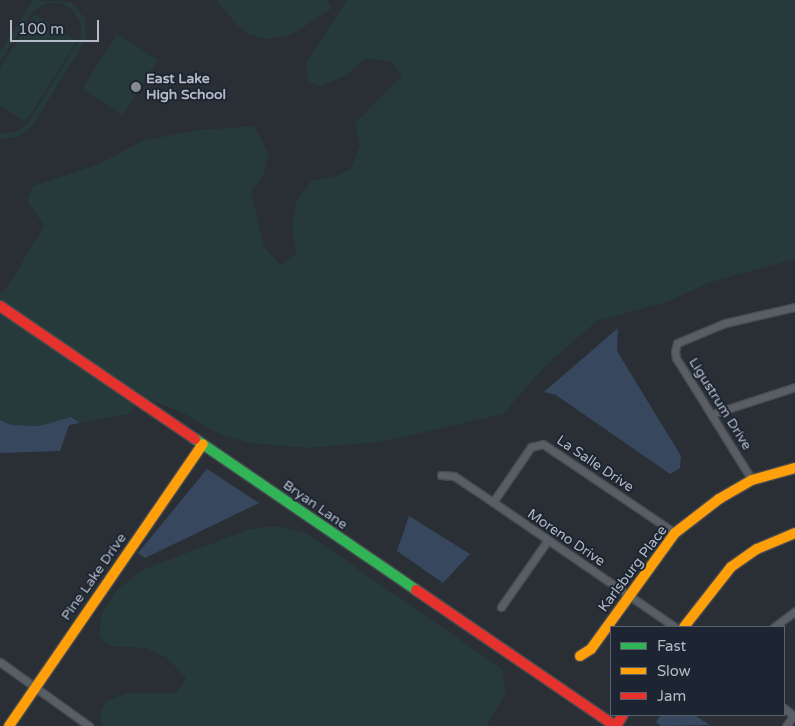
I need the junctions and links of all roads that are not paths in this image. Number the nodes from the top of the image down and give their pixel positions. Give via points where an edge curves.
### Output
1 (0, 306) edge
2 (795, 307) edge
3 (795, 387) edge
4 (712, 414) junction
5 (203, 444) junction
6 (795, 468) edge
7 (441, 475) dead end
8 (752, 480) junction
9 (493, 502) junction
10 (675, 533) junction
11 (795, 533) edge
12 (547, 541) junction
13 (628, 595) junction
14 (502, 607) dead end
15 (795, 611) edge
16 (673, 626) edge
17 (685, 626) edge
18 (775, 626) edge
19 (580, 656) dead end
20 (0, 662) edge
21 (36, 687) junction
22 (794, 716) edge
23 (9, 726) edge
24 (89, 726) edge
25 (616, 726) edge
26 (786, 726) edge

1 - 5 street, Bryan Lane
2 - 4 street, Ligustrum Drive via 725,324 678,343 676,358
3 - 4 street
4 - 8 street, Ligustrum Drive
5 - 21 street, Pine Lake Drive
5 - 25 street, Bryan Lane
6 - 8 street, Karlsburg Place
7 - 9 street via 454,476
8 - 10 street, Karlsburg Place via 719,499
9 - 10 street, La Salle Drive via 531,447 543,444
9 - 12 street, Moreno Drive
10 - 13 street, Karlsburg Place
11 - 17 street via 757,549 731,567
12 - 13 street, Moreno Drive
12 - 14 street
13 - 16 street, Moreno Drive
13 - 19 street, Karlsburg Place via 591,649
15 - 18 street
20 - 21 street
21 - 23 street, Pine Lake Drive
21 - 24 street
22 - 26 street

